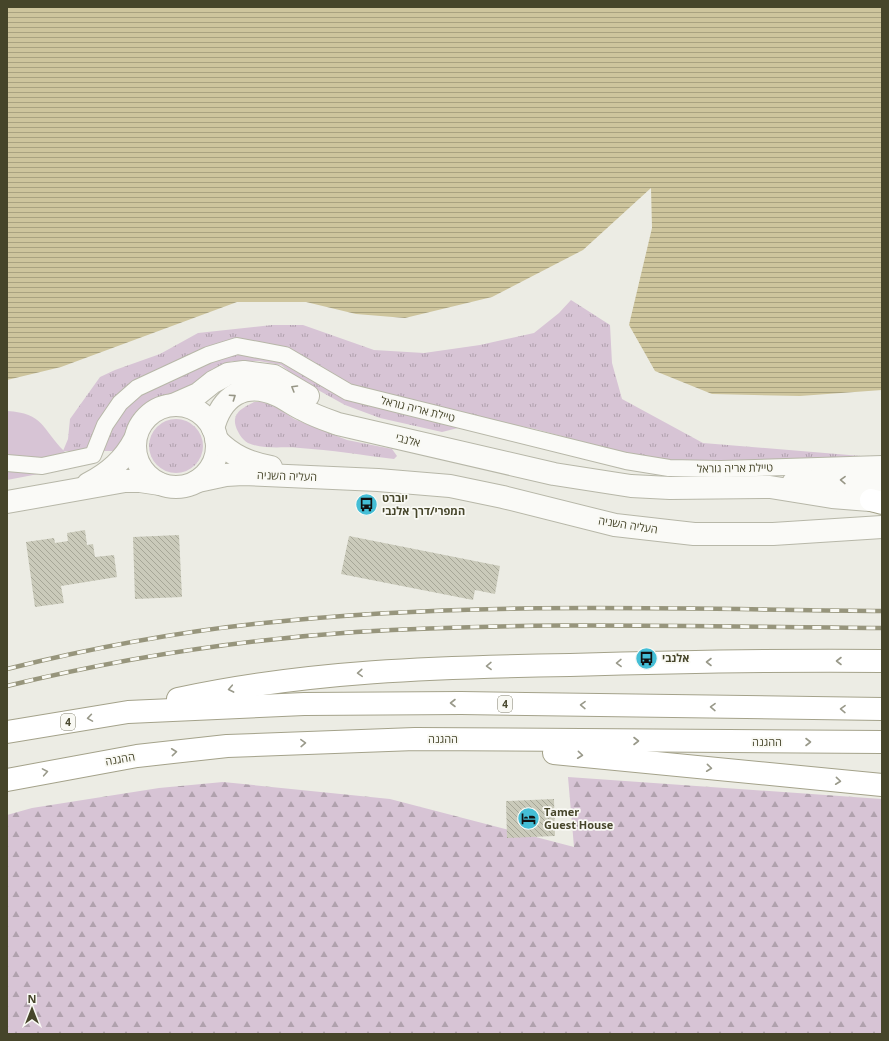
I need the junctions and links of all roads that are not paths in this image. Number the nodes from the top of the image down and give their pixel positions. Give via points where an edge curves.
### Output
1 (173, 405) junction
2 (378, 432) junction
3 (215, 434) junction
4 (135, 439) junction
5 (7, 463) edge
6 (882, 464) edge
7 (198, 480) junction
8 (378, 480) junction
9 (160, 484) junction
10 (78, 489) junction
11 (879, 496) edge
12 (7, 502) edge
13 (882, 527) edge
14 (881, 661) edge
15 (882, 709) edge
16 (128, 712) junction
17 (7, 732) edge
18 (415, 739) junction
19 (882, 742) edge
20 (7, 780) edge
21 (882, 785) edge

2 -> 1 street, אלנבי via 328,409 274,376 244,372 228,374 198,394
1 - 3 street via 197,410 206,418
1 - 4 street via 159,408 148,415 139,426
3 -> 2 street, אלנבי via 216,416 222,406 232,396 248,389 277,395 305,411 338,424
2 - 11 street, אלנבי via 554,474 631,486 770,487 832,497
3 - 7 street via 214,461
3 - 8 street, העליה השניה via 227,451 254,464
4 - 9 street via 135,453 140,466 148,476
4 - 10 street via 126,455 107,473
5 - 6 street, טיילת אריה גוראל via 42,466 93,455 105,425 120,403 137,388 208,355 237,346 285,355 348,392 626,461 676,468
7 - 8 street, העליה השניה via 243,474
7 - 9 street via 179,486
8 - 13 street, העליה השניה via 450,486 503,496 615,525 694,534 773,534
9 - 10 street via 140,480
10 - 12 street
14 -> 16 highway via 686,662 472,667 355,673 239,687
15 -> 16 highway, 4 via 461,703 304,704
16 -> 17 highway, 4
18 -> 19 highway, ההגנה
20 -> 18 highway, ההגנה via 137,756 227,746
18 -> 21 highway

